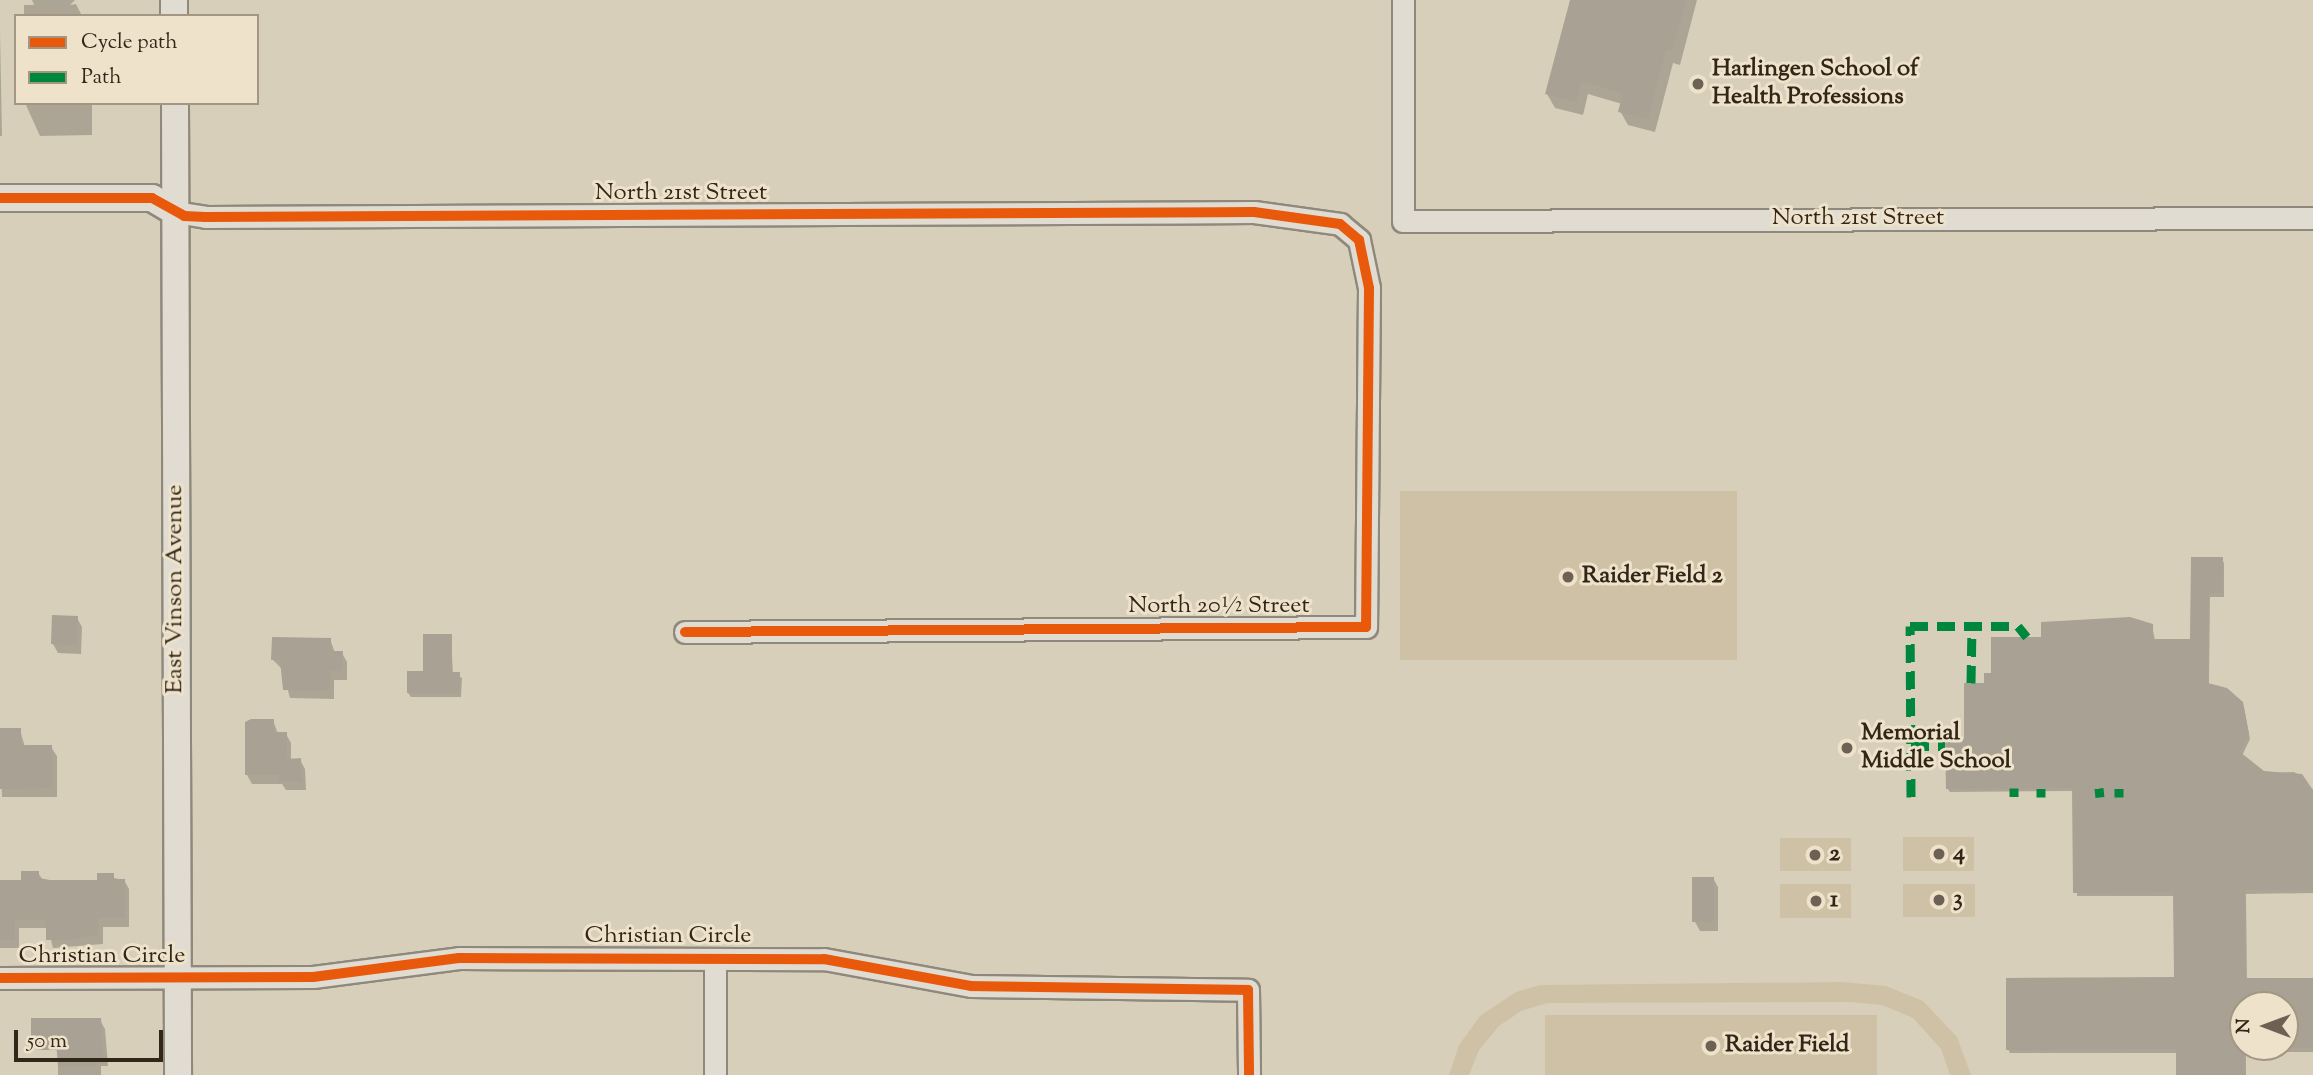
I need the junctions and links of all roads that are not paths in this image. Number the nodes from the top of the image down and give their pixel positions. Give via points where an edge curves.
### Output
1 (1403, 0) edge
2 (175, 105) edge
3 (0, 198) edge
4 (175, 212) junction
5 (2313, 218) edge
6 (1359, 240) joint
7 (685, 632) dead end
8 (715, 958) junction
9 (177, 977) junction
10 (0, 978) edge
11 (177, 1075) edge
12 (715, 1075) edge
13 (1248, 1075) edge

1 - 5 street, North 21st Street via 1403,221
2 - 4 street, East Vinson Avenue
3 - 4 street, North 21st Street via 152,198
4 - 6 street, North 21st Street via 205,217 1254,212 1340,224
4 - 9 street, East Vinson Avenue
6 - 7 street, North 20½ Street via 1369,288 1366,627
8 - 9 street, Christian Circle via 459,958 313,977
8 - 12 street
8 - 13 street, Christian Circle via 824,959 971,986 1248,990
9 - 10 street, Christian Circle
9 - 11 street, East Vinson Avenue

